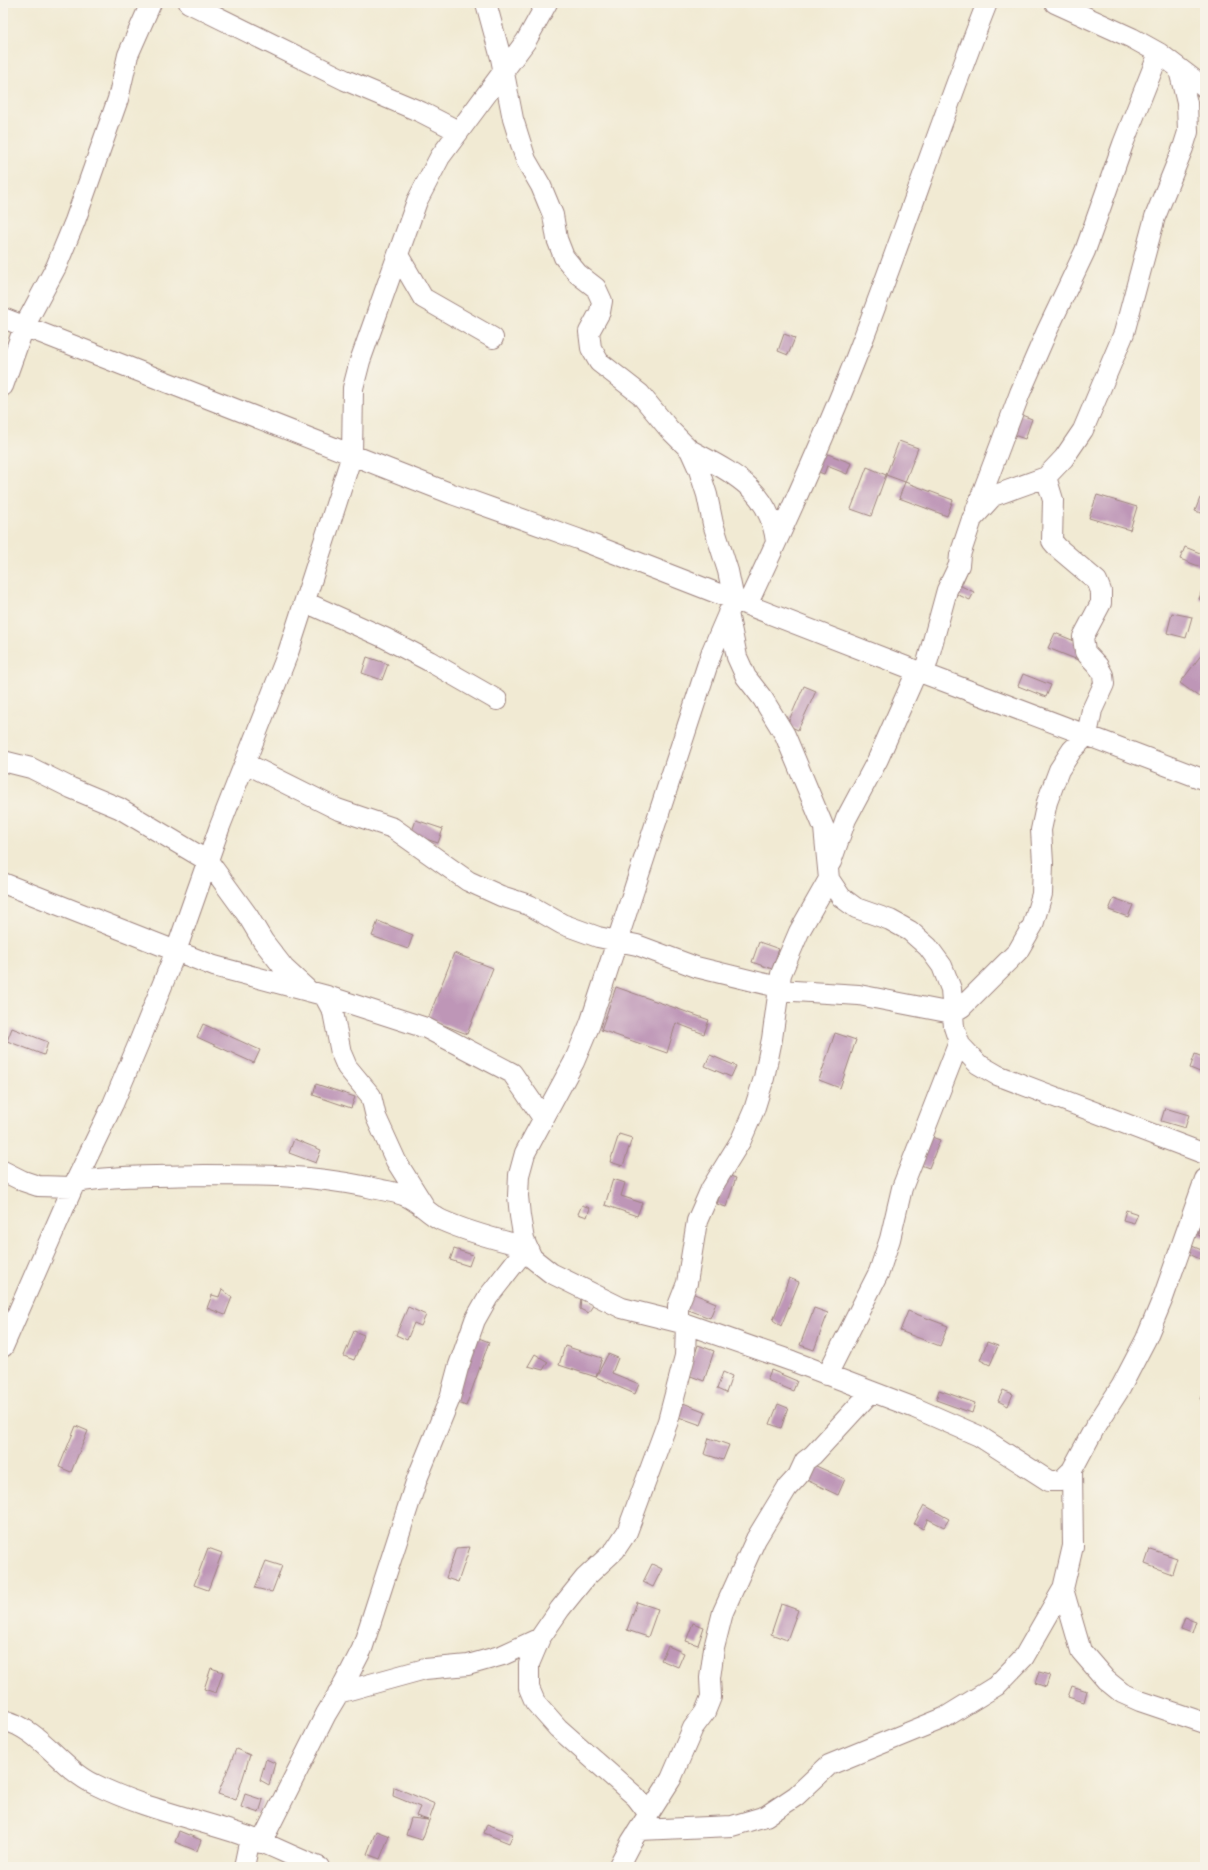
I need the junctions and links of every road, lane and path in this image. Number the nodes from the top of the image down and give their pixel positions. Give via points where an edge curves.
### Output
1 (189, 3) edge
2 (486, 3) edge
3 (547, 3) edge
4 (988, 3) edge
5 (1055, 3) edge
6 (144, 5) edge
7 (1159, 53) junction
8 (1179, 70) junction
9 (504, 71) junction
10 (1205, 88) edge
11 (458, 131) junction
12 (398, 255) junction
13 (3, 318) edge
14 (24, 327) junction
15 (493, 338) dead end
16 (3, 386) edge
17 (690, 450) junction
18 (352, 454) junction
19 (1046, 477) junction
20 (972, 519) junction
21 (776, 542) junction
22 (305, 602) junction
23 (736, 606) junction
24 (920, 672) junction
25 (497, 700) dead end
26 (1087, 735) junction
27 (3, 761) edge
28 (245, 763) junction
29 (1205, 780) edge
30 (208, 861) junction
31 (829, 876) junction
32 (3, 883) edge
33 (616, 942) junction
34 (176, 951) junction
35 (778, 989) junction
36 (317, 994) junction
37 (952, 1013) junction
38 (959, 1042) junction
39 (543, 1118) junction
40 (1205, 1154) edge
41 (3, 1171) edge
42 (1205, 1179) edge
43 (74, 1184) junction
44 (428, 1212) junction
45 (527, 1248) junction
46 (10, 1320) edge
47 (682, 1322) junction
48 (3, 1347) edge
49 (827, 1375) junction
50 (870, 1392) junction
51 (1072, 1470) junction
52 (1062, 1589) junction
53 (540, 1638) junction
54 (338, 1694) junction
55 (1204, 1719) edge
56 (3, 1720) edge
57 (644, 1822) junction
58 (256, 1840) junction
59 (244, 1867) edge
60 (319, 1867) edge
61 (618, 1867) edge

1 - 11 street via 345,80
2 - 9 street
3 - 9 street via 526,42
4 - 21 street via 955,86 862,343
5 - 7 street
6 - 14 street via 118,98 75,221 56,267
7 - 8 street
7 - 20 street via 1123,144 1086,251 1023,386
8 - 10 street
8 - 19 street via 1187,104 1188,132 1155,217 1134,303 1083,430 1064,458
9 - 11 street
9 - 17 street via 513,119 526,160 541,186 553,215 557,239 564,257 578,274 596,288 602,301 600,312 589,332 590,348 599,362 640,394
11 - 12 street via 440,157 417,201
12 - 15 street via 423,298
12 - 18 street via 360,361 353,388
13 - 14 street
14 - 16 street
14 - 18 street
17 - 21 street via 727,470 751,487 766,507 775,530
17 - 23 street via 707,495
18 - 22 street
18 - 23 street via 452,494 578,539
19 - 20 street via 993,496
19 - 26 street via 1053,500 1052,541 1097,581 1102,591 1101,603 1083,637 1085,652 1098,666 1104,684 1092,710
20 - 24 street via 960,554 959,565 947,590
21 - 23 street
22 - 25 street via 416,654
22 - 28 street
23 - 24 street
23 - 31 street via 736,657 746,677 785,735 824,828
23 - 33 street via 712,651
24 - 26 street
24 - 31 street via 846,819 836,845
26 - 29 street
26 - 37 street via 1062,765 1047,802 1041,830 1044,863 1042,894 1033,925 1018,951
27 - 30 street via 31,768 119,808
28 - 30 street
28 - 33 street via 337,809 393,828 468,881 501,896 530,905 562,924
30 - 34 street
30 - 36 street via 284,968
31 - 35 street via 799,932 781,974
31 - 37 street via 842,897 856,908 890,920 910,931 928,948 942,966 951,989
32 - 34 street
33 - 35 street via 637,945 696,967
33 - 39 street via 590,1024
34 - 36 street via 220,968
34 - 43 street via 113,1104
35 - 37 street via 859,995
35 - 47 street via 772,1039 754,1110 741,1140 711,1190 697,1221 687,1283 678,1306
36 - 39 street via 426,1028 467,1048 512,1073
36 - 44 street via 333,1012 341,1053 347,1067 371,1096 376,1117 396,1161
37 - 38 street
38 - 40 street via 978,1064 997,1075
38 - 49 street via 902,1188 879,1272
39 - 45 street via 525,1153 519,1175 520,1216
41 - 43 street via 38,1186
42 - 51 street via 1146,1339 1122,1386 1094,1429
43 - 44 street via 100,1178 139,1176 297,1176 337,1181 403,1195
43 - 46 street
44 - 45 street via 481,1235
45 - 47 street via 532,1258 551,1274 596,1297 622,1308
45 - 54 street via 488,1297 475,1320 450,1398 417,1478 362,1648
46 - 48 street
47 - 49 street
47 - 53 street via 685,1356 668,1421 627,1532 615,1550 585,1578
49 - 50 street
50 - 51 street via 915,1408 979,1436 1049,1481 1061,1481
50 - 57 street via 813,1455 805,1460 798,1476 787,1488 756,1540 723,1612 710,1678 711,1697 705,1712 693,1728 671,1779
51 - 52 street via 1073,1546
52 - 55 street via 1081,1651 1106,1680 1122,1693 1140,1701
52 - 57 street via 1024,1657 1010,1673 996,1686 944,1718 829,1765 796,1796 766,1816 732,1826
53 - 54 street via 502,1655 468,1665 425,1669
53 - 57 street via 529,1664 529,1688 535,1702 558,1728 636,1797
54 - 58 street
56 - 58 street via 35,1737 92,1783 139,1803
57 - 61 street
58 - 59 street
58 - 60 street

